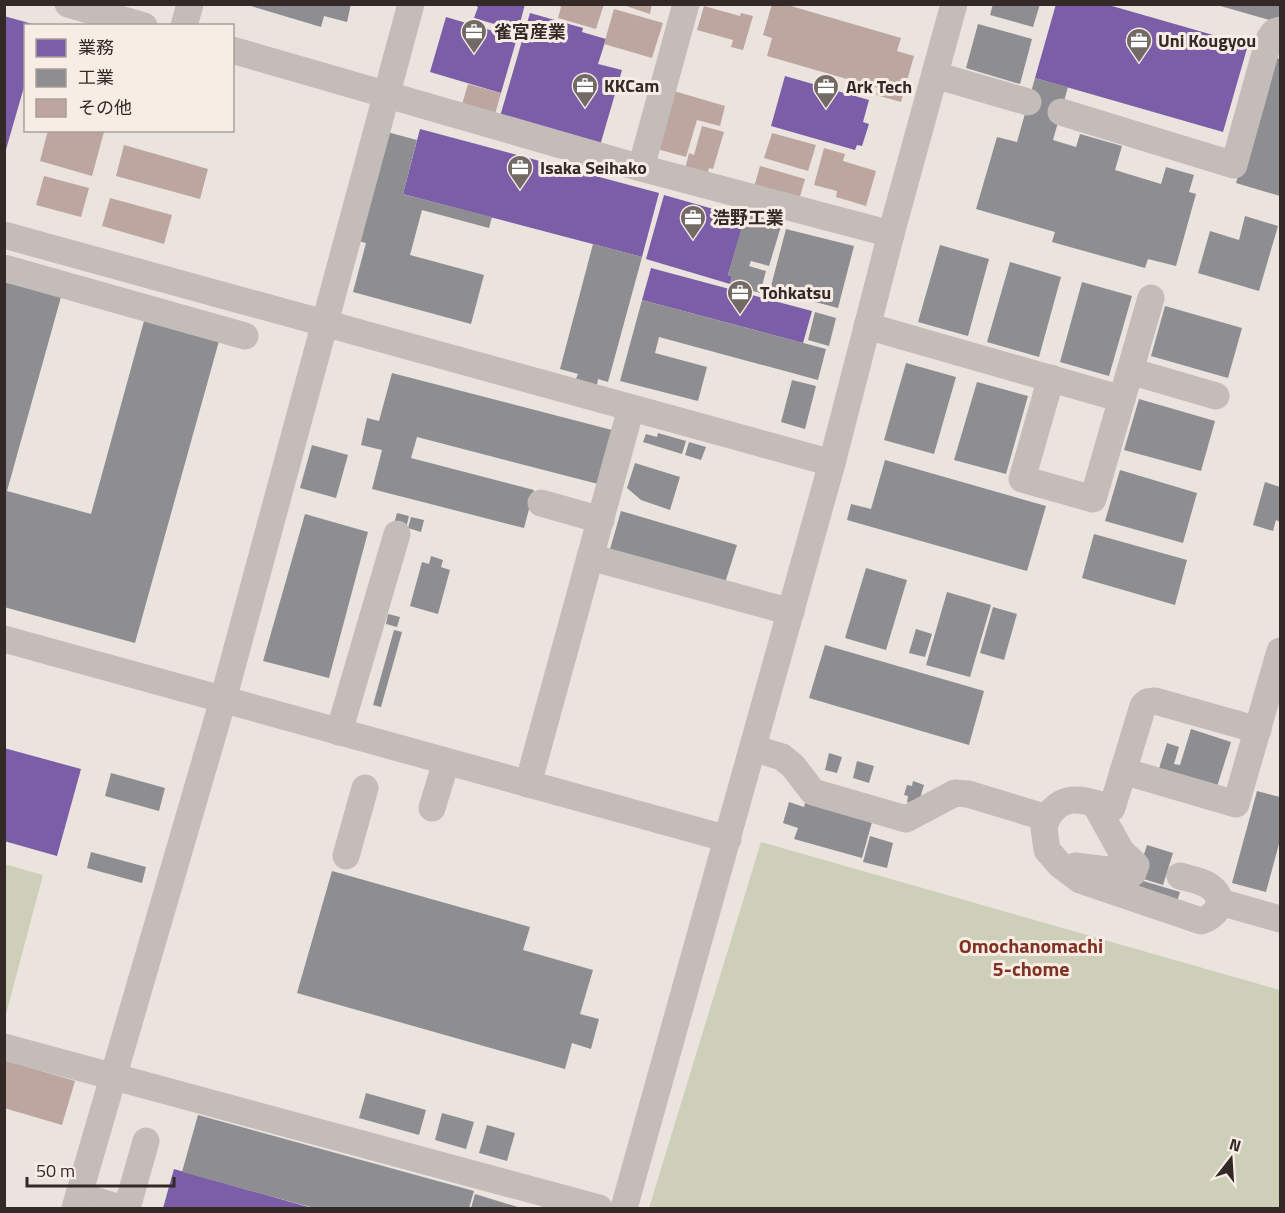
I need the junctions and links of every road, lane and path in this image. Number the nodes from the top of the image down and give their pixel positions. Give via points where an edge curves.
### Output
1 (68, 4) edge
2 (190, 4) edge
3 (411, 4) edge
4 (686, 4) edge
5 (954, 4) edge
6 (137, 24) edge
7 (185, 24) edge
8 (1281, 30) edge
9 (234, 51) edge
10 (935, 75) junction
11 (386, 95) junction
12 (1028, 102) dead end
13 (1061, 112) dead end
14 (641, 168) junction
15 (891, 234) junction
16 (4, 236) edge
17 (4, 268) edge
18 (1150, 298) dead end
19 (325, 325) junction
20 (867, 326) junction
21 (245, 336) dead end
22 (1130, 371) junction
23 (1051, 378) junction
24 (1216, 396) dead end
25 (1122, 399) junction
26 (631, 408) junction
27 (832, 463) junction
28 (541, 504) dead end
29 (601, 520) junction
30 (398, 534) dead end
31 (590, 557) junction
32 (791, 612) junction
33 (4, 639) edge
34 (1281, 651) edge
35 (223, 700) junction
36 (1258, 730) junction
37 (339, 732) junction
38 (753, 748) junction
39 (446, 762) junction
40 (1123, 771) junction
41 (528, 784) junction
42 (365, 788) dead end
43 (1095, 804) junction
44 (432, 807) dead end
45 (1047, 818) junction
46 (728, 840) junction
47 (346, 856) dead end
48 (1060, 865) junction
49 (1180, 876) dead end
50 (1220, 902) junction
51 (1281, 919) edge
52 (4, 1047) edge
53 (113, 1078) junction
54 (147, 1141) dead end
55 (77, 1202) edge
56 (121, 1209) edge
57 (127, 1209) edge
58 (599, 1209) edge
59 (624, 1209) edge

1 - 6 street
2 - 7 street
3 - 11 street
4 - 14 street
5 - 10 street
8 - 13 street via 1269,39 1234,165
9 - 11 street
10 - 12 street
10 - 15 street
11 - 14 street
11 - 19 street
14 - 15 street
15 - 20 street
16 - 19 street
17 - 21 street
18 - 22 street
19 - 26 street
19 - 35 street
20 - 23 street
20 - 27 street
22 - 24 street
22 - 25 street
23 - 25 street
23 - 25 street via 1022,478 1093,499
26 - 27 street
26 - 29 street
27 - 32 street
28 - 29 street
29 - 31 street
30 - 37 street
31 - 32 street
31 - 41 street
32 - 38 street
33 - 35 street
34 - 36 street
35 - 37 street
35 - 53 street
36 - 40 street via 1147,702
36 - 40 street via 1236,804
37 - 39 street
38 - 45 street via 782,757 813,792 906,819 955,793
38 - 46 street
39 - 41 street
39 - 44 street
40 - 43 street via 1112,808
41 - 46 street
42 - 47 street
43 - 45 street via 1078,799 1063,801
43 - 48 street via 1121,851 1136,865 1133,873
45 - 48 street via 1047,850
46 - 59 street
48 - 50 street via 1080,880 1201,921 1208,919
49 - 50 street via 1210,886
50 - 51 street
52 - 53 street
53 - 55 street
53 - 58 street
54 - 57 street
55 - 56 street

